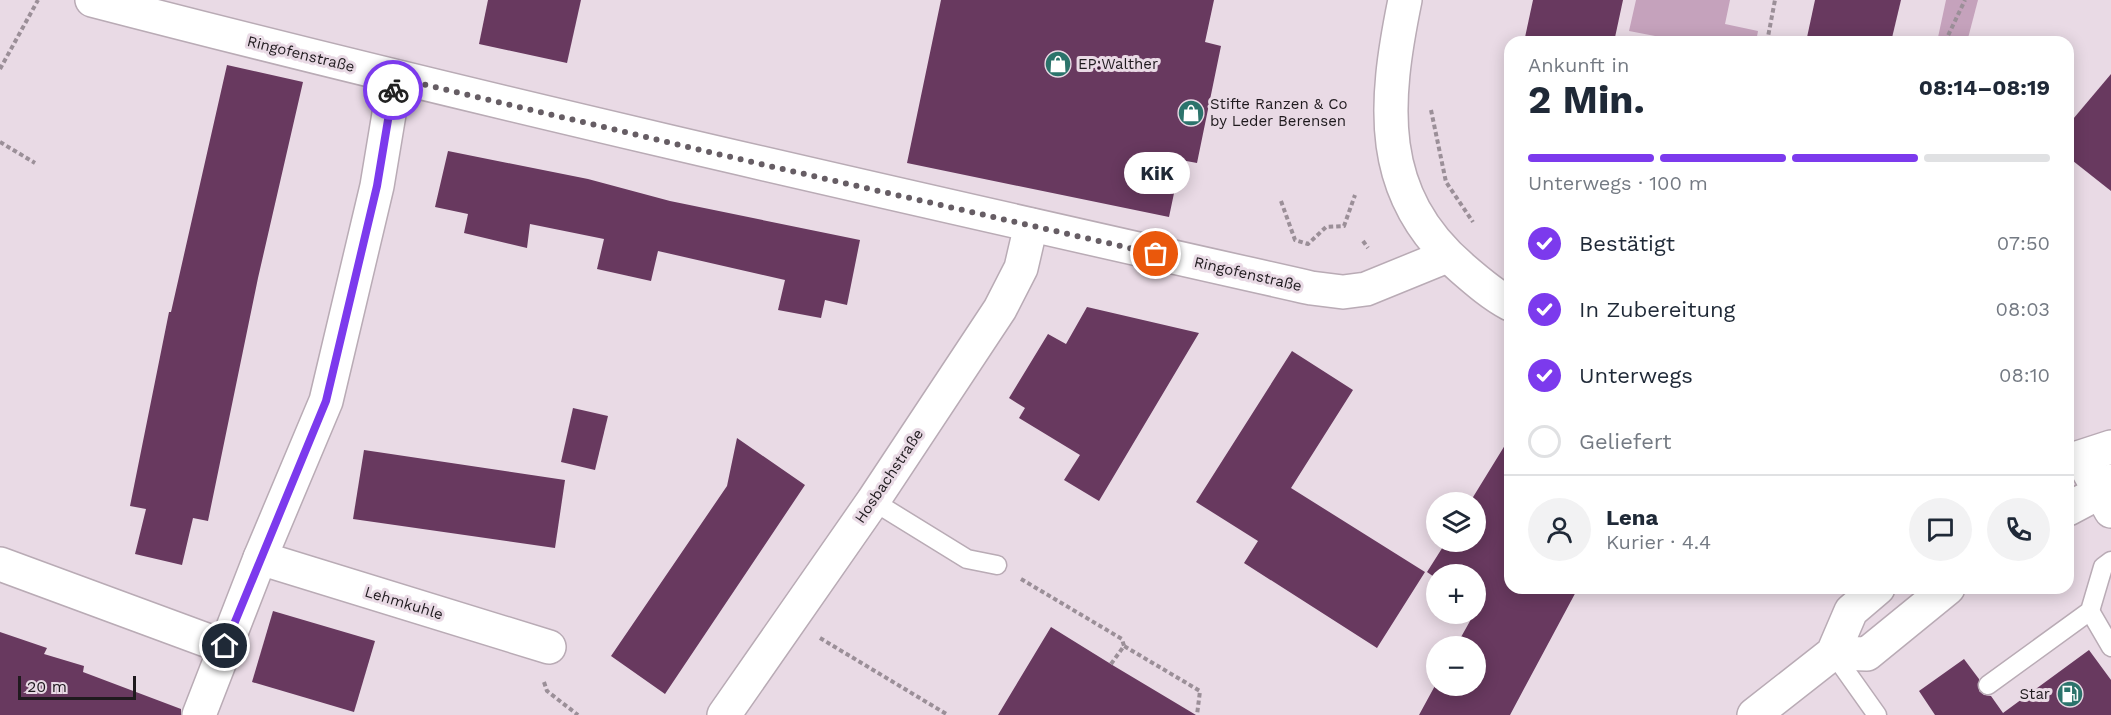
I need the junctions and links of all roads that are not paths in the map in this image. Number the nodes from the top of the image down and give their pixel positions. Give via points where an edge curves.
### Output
1 (92, 0) edge
2 (1405, 0) edge
3 (139, 6) edge
4 (395, 78) junction
5 (1031, 225) junction
6 (1447, 256) junction
7 (1504, 300) edge
8 (2087, 455) edge
9 (2107, 494) edge
10 (873, 501) junction
11 (2074, 507) edge
12 (260, 558) junction
13 (2111, 561) edge
14 (0, 564) edge
15 (997, 565) road end
16 (1871, 594) edge
17 (1941, 594) edge
18 (2090, 611) junction
19 (225, 646) junction
20 (549, 647) dead end
21 (2111, 647) edge
22 (1833, 653) junction
23 (1988, 685) dead end
24 (199, 715) edge
25 (724, 715) edge
26 (1754, 715) edge
27 (1878, 715) edge

1 - 3 street, Ringofenstraße
2 - 6 street via 1395,51 1390,112 1395,165 1427,235
3 - 4 street, Ringofenstraße
4 - 5 street, Ringofenstraße
4 - 12 street via 377,186 326,401
5 - 6 street, Ringofenstraße via 1343,292 1366,289
5 - 10 street, Hosbachstraße via 1021,268 1000,309
6 - 7 street
8 - 9 street
9 - 11 street
10 - 15 lane via 967,559
10 - 25 street, Hosbachstraße
12 - 19 street
12 - 20 street, Lehmkuhle
13 - 18 lane via 2103,567
14 - 19 street
16 - 22 street via 1851,611
17 - 22 street via 1867,654
18 - 21 lane
18 - 23 lane
19 - 24 street
22 - 26 street
22 - 27 lane

